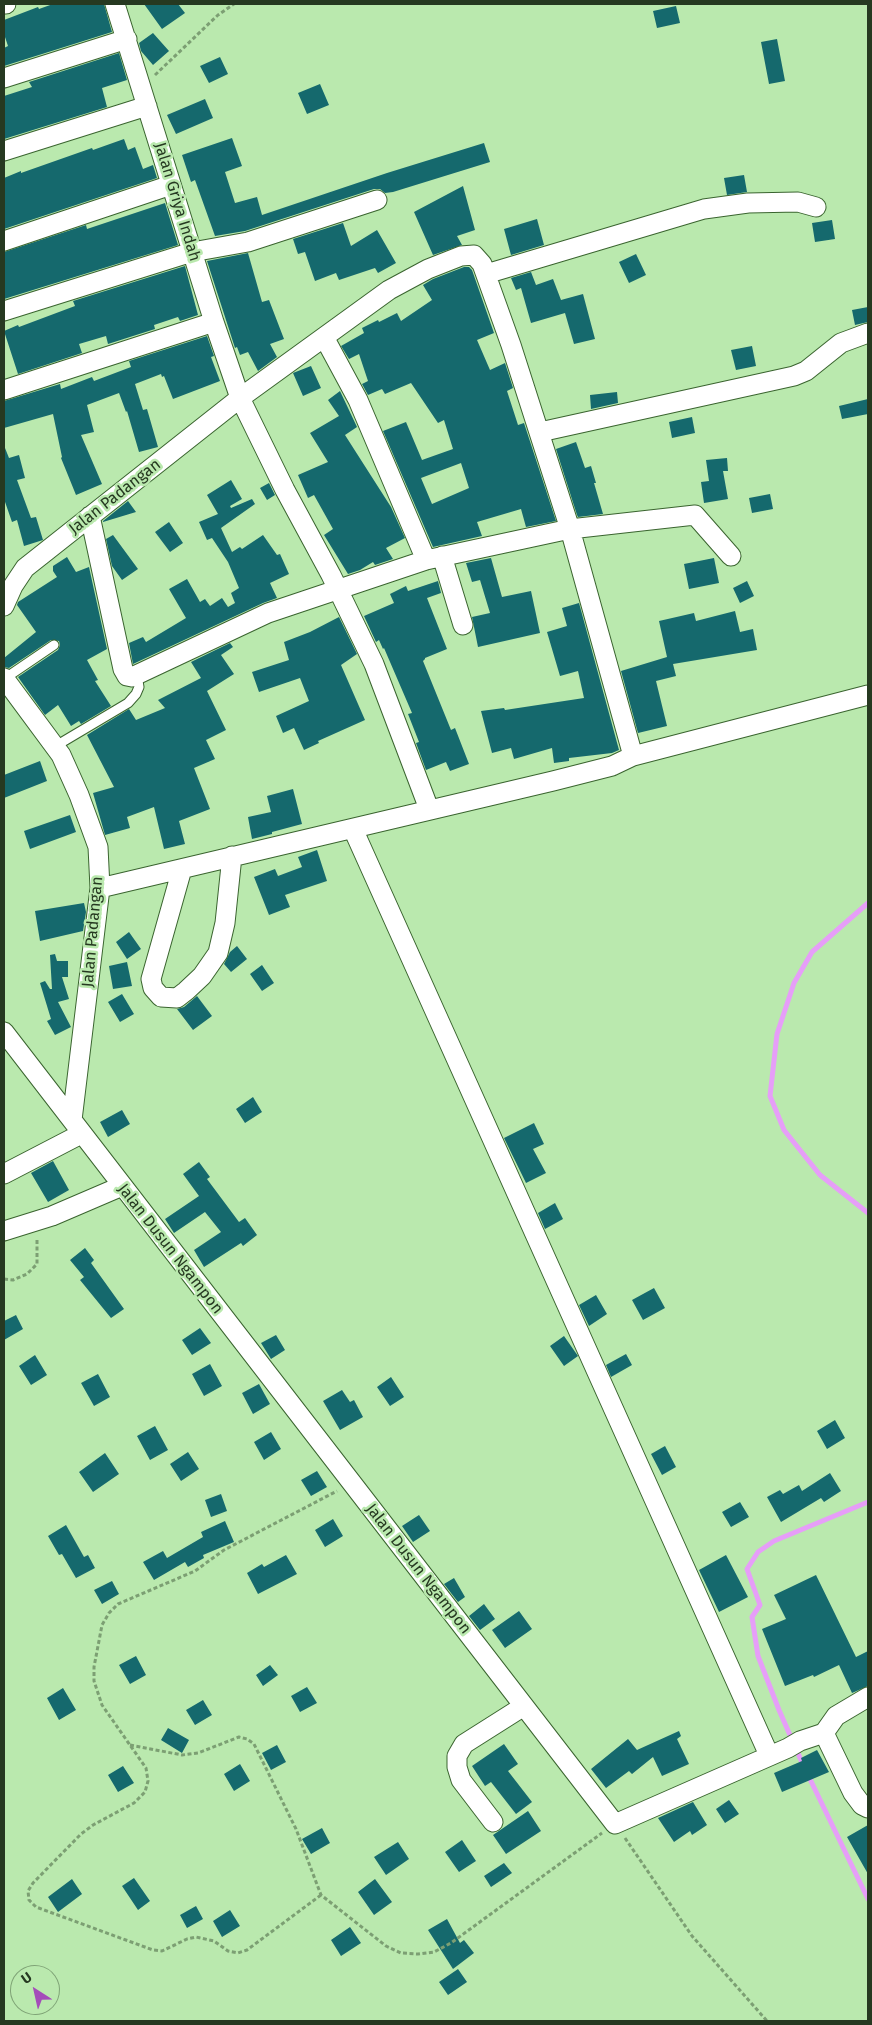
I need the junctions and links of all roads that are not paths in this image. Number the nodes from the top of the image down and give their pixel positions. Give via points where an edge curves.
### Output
1 (116, 4) edge
2 (127, 39) junction
3 (4, 78) edge
4 (144, 97) junction
5 (4, 151) edge
6 (171, 185) junction
7 (377, 200) dead end
8 (816, 207) dead end
9 (4, 241) edge
10 (192, 252) junction
11 (486, 274) junction
12 (4, 311) edge
13 (214, 322) junction
14 (868, 333) edge
15 (324, 337) junction
16 (4, 390) edge
17 (240, 398) junction
18 (540, 432) junction
19 (90, 516) junction
20 (570, 528) junction
21 (731, 556) dead end
22 (434, 558) junction
23 (338, 591) junction
24 (4, 606) edge
25 (463, 624) dead end
26 (54, 645) dead end
27 (138, 675) junction
28 (4, 679) edge
29 (868, 695) edge
30 (54, 747) junction
31 (633, 756) junction
32 (429, 809) junction
33 (353, 829) junction
34 (232, 856) junction
35 (182, 868) junction
36 (100, 888) junction
37 (4, 1032) edge
38 (77, 1127) junction
39 (4, 1174) edge
40 (122, 1186) junction
41 (4, 1231) edge
42 (868, 1697) edge
43 (524, 1706) junction
44 (824, 1733) junction
45 (769, 1755) junction
46 (868, 1808) edge
47 (493, 1822) dead end

1 - 2 street, Jalan Griya Indah
2 - 3 street
2 - 4 street, Jalan Griya Indah
4 - 5 street
4 - 6 street, Jalan Griya Indah
6 - 9 street
6 - 10 street, Jalan Griya Indah
7 - 10 street via 248,242
8 - 11 street via 798,202 704,208
10 - 12 street
10 - 13 street, Jalan Griya Indah
11 - 15 street, Jalan Padangan via 474,255 461,256 389,290
11 - 18 street
13 - 16 street
13 - 17 street, Jalan Griya Indah
14 - 18 street via 841,343 806,371 794,376
15 - 17 street, Jalan Padangan
15 - 22 street
17 - 19 street, Jalan Padangan
17 - 23 street, Jalan Griya Indah
18 - 20 street
19 - 24 street, Jalan Padangan via 25,568
19 - 27 street via 123,669 127,676
20 - 21 street via 695,515
20 - 22 street
20 - 31 street
22 - 23 street
22 - 25 street
23 - 27 street via 254,619
23 - 32 street, Jalan Griya Indah via 374,664
26 - 28 lane
27 - 30 lane via 139,687 128,703
28 - 30 street, Jalan Padangan
29 - 31 street
30 - 36 street, Jalan Padangan via 80,795 98,847
31 - 32 street via 612,766
32 - 33 street
33 - 34 street
33 - 45 street
34 - 35 street
34 - 35 street via 225,923 218,953 202,976 177,998 161,997 153,988 151,979
35 - 36 street
36 - 38 street, Jalan Padangan
37 - 38 street, Jalan Dusun Ngampon
38 - 39 street
38 - 40 street, Jalan Dusun Ngampon
40 - 41 street
40 - 43 street, Jalan Dusun Ngampon
42 - 44 street via 836,1716
43 - 45 street, Jalan Dusun Ngampon via 615,1824
43 - 47 street via 464,1744 457,1756 461,1780
44 - 45 street
44 - 46 street via 853,1794

